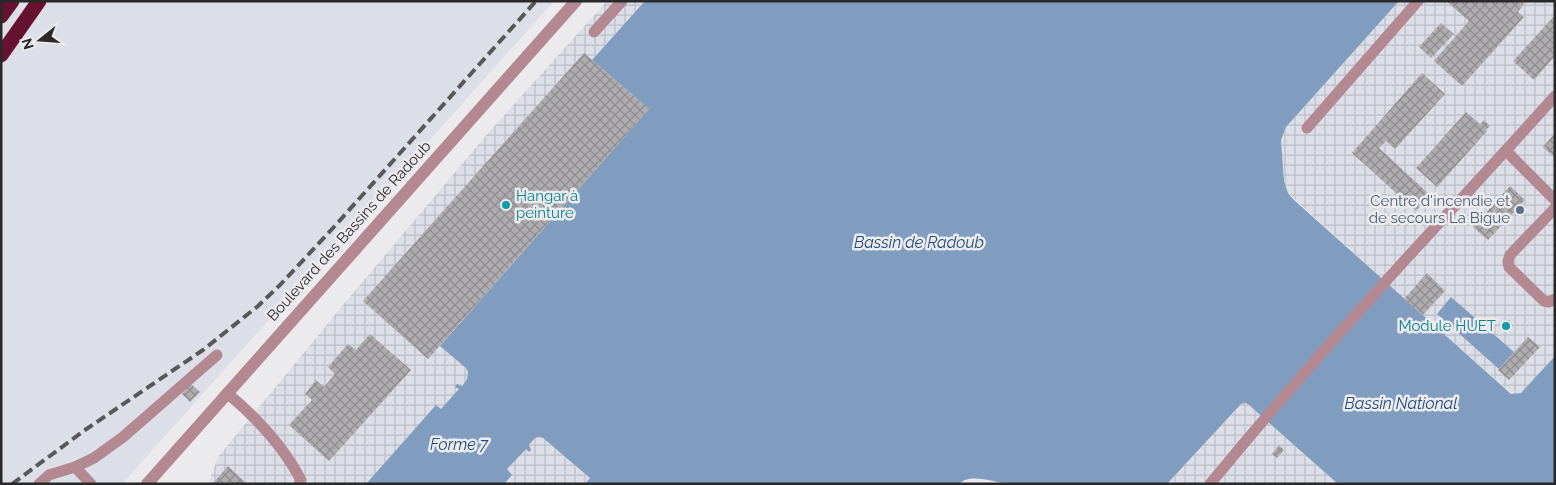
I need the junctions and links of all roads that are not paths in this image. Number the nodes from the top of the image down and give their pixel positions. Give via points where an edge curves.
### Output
1 (12, 1) edge
2 (39, 1) edge
3 (576, 1) edge
4 (622, 1) edge
5 (1418, 1) edge
6 (1, 16) edge
7 (594, 32) dead end
8 (1, 55) edge
9 (1555, 96) edge
10 (1307, 128) dead end
11 (1506, 151) junction
12 (1555, 200) edge
13 (1555, 208) edge
14 (1555, 299) edge
15 (217, 355) dead end
16 (227, 393) junction
17 (75, 466) junction
18 (40, 484) edge
19 (91, 484) edge
20 (147, 484) edge
21 (300, 484) edge
22 (1210, 484) edge

1 - 6 highway
2 - 8 highway
3 - 16 street, Boulevard des Bassins de Radoub
4 - 7 lane
5 - 10 lane
9 - 11 lane
11 - 12 lane
11 - 22 lane via 1264,418
13 - 14 lane via 1508,261 1509,267 1544,301
15 - 17 lane via 123,438 94,458
16 - 20 street, Boulevard des Bassins de Radoub
16 - 21 lane via 253,415 293,464
17 - 18 lane via 49,475
17 - 19 lane

